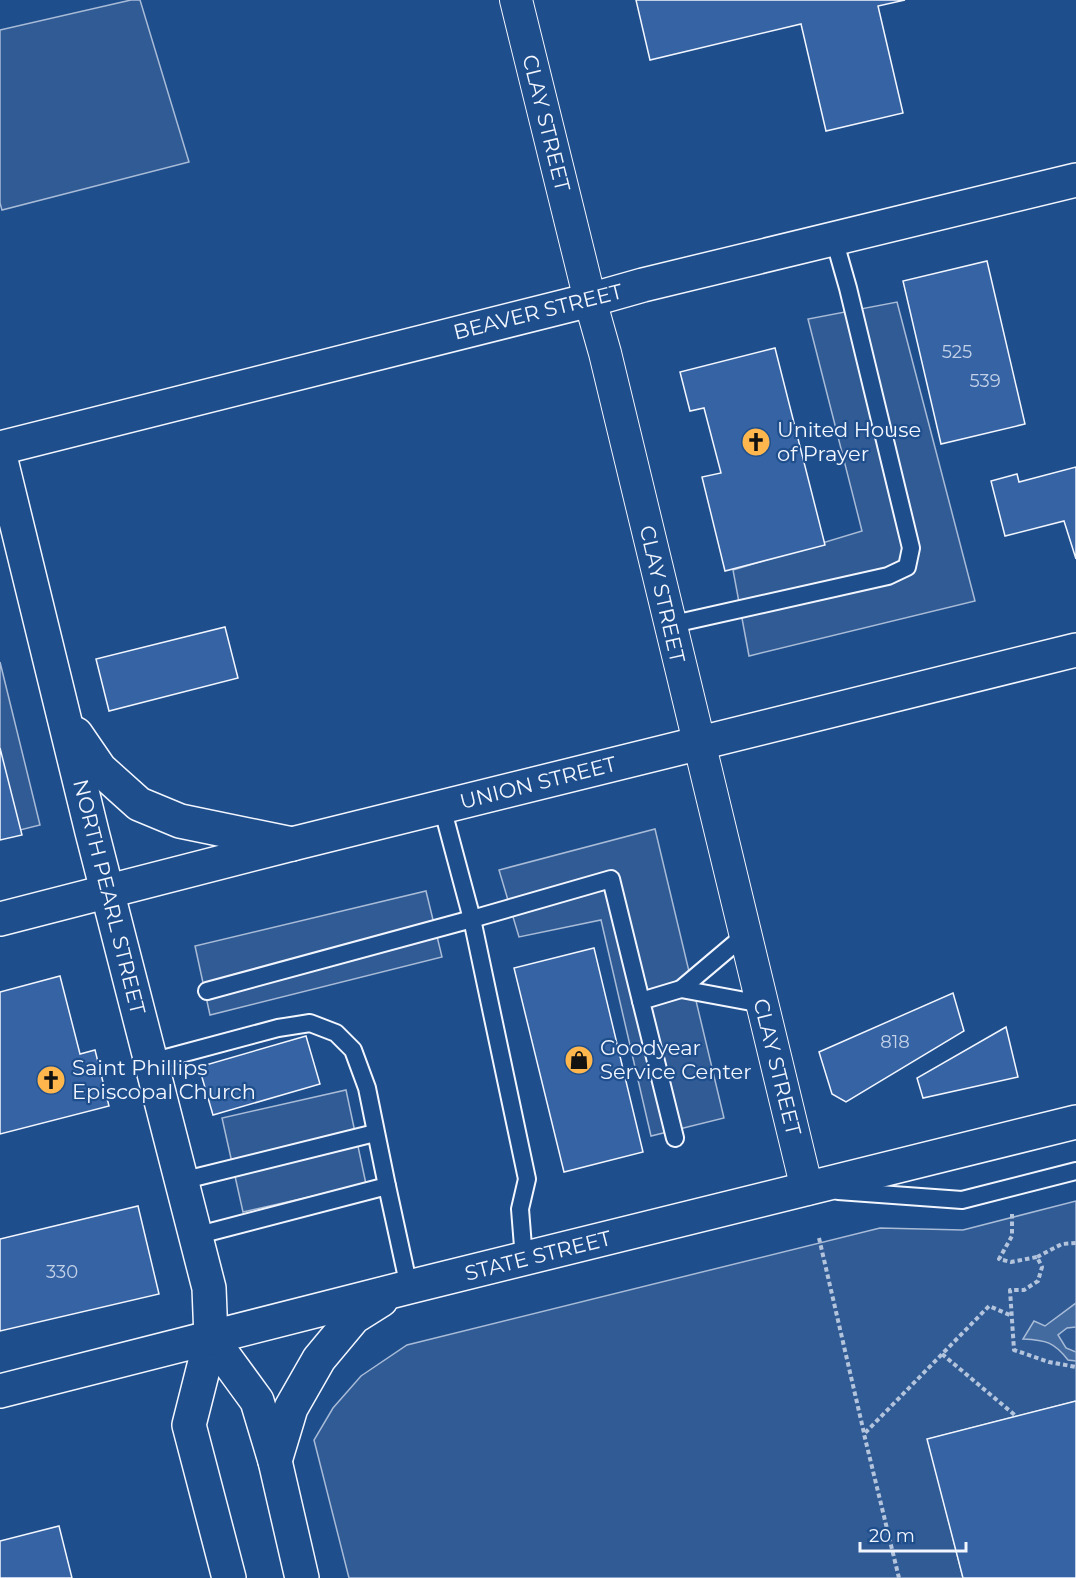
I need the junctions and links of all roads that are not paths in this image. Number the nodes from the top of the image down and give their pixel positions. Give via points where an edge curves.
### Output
1 (516, 0) edge
2 (1076, 180) edge
3 (834, 239) junction
4 (590, 300) junction
5 (0, 447) edge
6 (0, 456) edge
7 (669, 625) junction
8 (1076, 650) edge
9 (65, 719) junction
10 (699, 743) junction
11 (442, 807) junction
12 (292, 844) junction
13 (108, 892) junction
14 (0, 919) edge
15 (472, 919) junction
16 (746, 934) junction
17 (681, 989) junction
18 (207, 992) dead end
19 (641, 1001) junction
20 (762, 1004) junction
21 (151, 1062) junction
22 (1076, 1122) edge
23 (375, 1133) junction
24 (675, 1138) dead end
25 (1076, 1172) edge
26 (181, 1181) junction
27 (387, 1186) junction
28 (807, 1189) junction
29 (195, 1236) junction
30 (524, 1259) junction
31 (403, 1289) junction
32 (211, 1338) junction
33 (0, 1391) edge
34 (275, 1461) junction
35 (229, 1578) edge
36 (302, 1578) edge

1 - 4 street, CLAY STREET
2 - 3 main road, BEAVER STREET
3 - 4 main road, BEAVER STREET
3 - 7 lane via 911,548 907,567 888,576
4 - 5 main road, BEAVER STREET
4 - 7 street, CLAY STREET
6 - 9 main road, NORTH PEARL STREET
7 - 10 street, CLAY STREET
8 - 10 main road, UNION STREET
9 - 12 main road via 100,769 139,804 180,821
9 - 13 main road, NORTH PEARL STREET
10 - 11 main road, UNION STREET
10 - 16 street, CLAY STREET
11 - 12 main road, UNION STREET
11 - 15 lane
12 - 13 main road, UNION STREET
13 - 14 main road, UNION STREET
13 - 21 main road, NORTH PEARL STREET
15 - 18 lane
15 - 19 lane via 611,879
15 - 30 lane via 527,1179 520,1209
16 - 17 lane
16 - 20 street, CLAY STREET
17 - 19 lane
17 - 20 lane
19 - 24 lane
20 - 28 street, CLAY STREET
21 - 23 lane via 310,1023 336,1033 353,1050 367,1088
21 - 26 main road, NORTH PEARL STREET
22 - 28 main road, STATE STREET
23 - 26 lane
23 - 27 lane
25 - 28 lane via 962,1200
26 - 29 main road, NORTH PEARL STREET
27 - 29 lane
27 - 31 lane
28 - 30 main road, STATE STREET
29 - 32 main road, NORTH PEARL STREET via 209,1288
30 - 31 main road, STATE STREET
31 - 32 main road, STATE STREET
31 - 34 main road via 354,1317 319,1359 291,1408
32 - 33 main road, STATE STREET
32 - 34 main road via 257,1401
32 - 35 main road, NORTH PEARL STREET via 189,1425
34 - 36 main road

